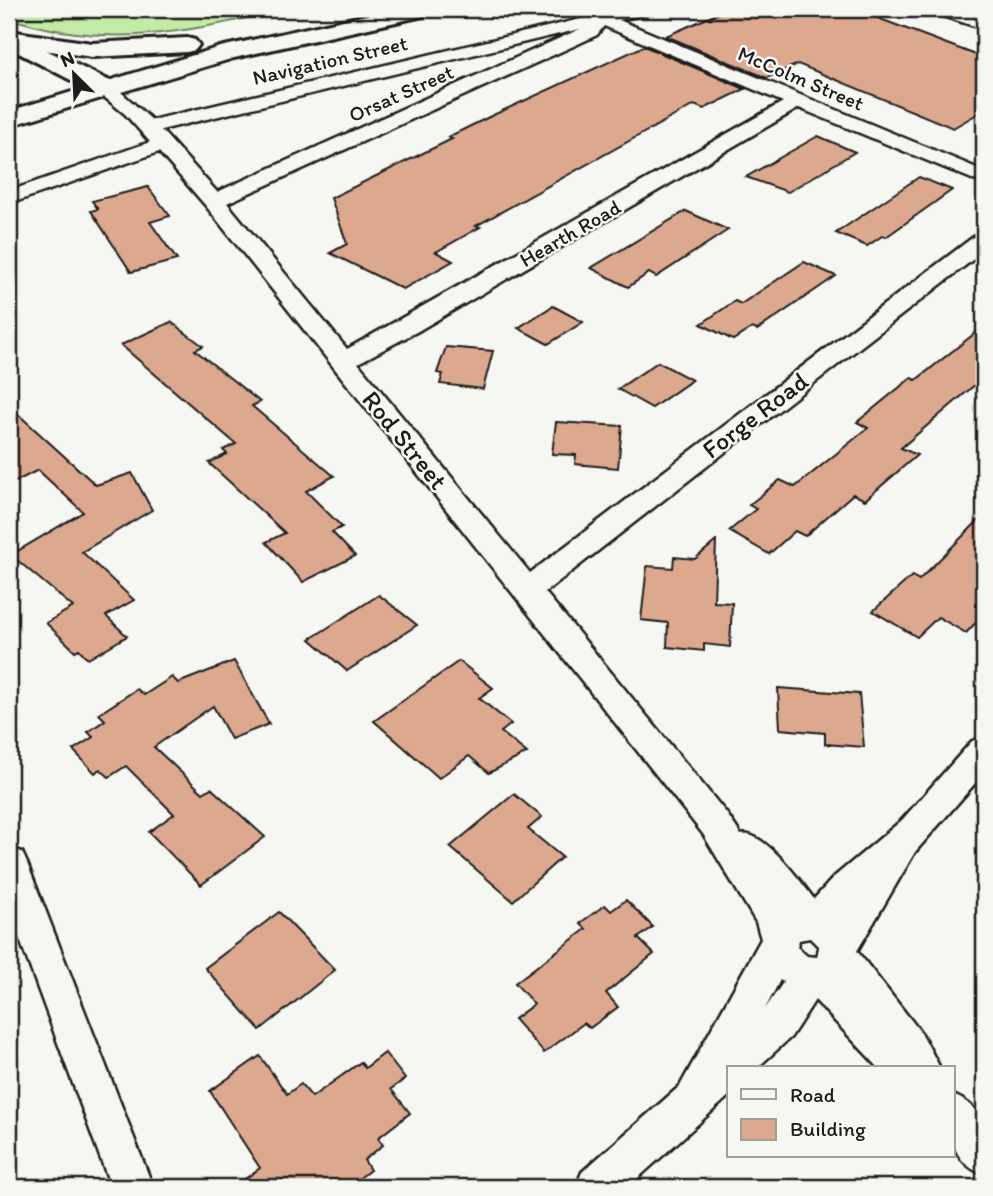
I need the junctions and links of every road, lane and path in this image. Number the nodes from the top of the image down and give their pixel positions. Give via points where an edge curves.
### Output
1 (346, 9) edge
2 (423, 9) edge
3 (644, 9) edge
4 (939, 9) edge
5 (601, 19) junction
6 (984, 24) edge
7 (9, 38) edge
8 (187, 45) junction
9 (9, 50) edge
10 (9, 57) edge
11 (79, 75) junction
12 (105, 88) junction
13 (9, 97) edge
14 (798, 101) junction
15 (9, 119) edge
16 (155, 136) junction
17 (984, 178) edge
18 (9, 198) edge
19 (214, 201) junction
20 (984, 240) edge
21 (341, 362) junction
22 (527, 590) junction
23 (984, 750) edge
24 (9, 863) edge
25 (811, 947) junction
26 (731, 1066) edge
27 (906, 1066) edge
28 (919, 1066) edge
29 (727, 1070) edge
30 (693, 1098) junction
31 (954, 1116) edge
32 (984, 1154) edge
33 (132, 1187) edge
34 (597, 1187) edge

1 - 8 main road
2 - 12 main road via 228,52
3 - 5 street, Navigation Street
4 - 6 street
5 - 14 street, McColm Street
5 - 16 street, Navigation Street
5 - 19 street, Orsat Street via 591,31 574,39
7 - 8 main road via 92,50
7 - 11 main road, Rod Street
8 - 11 main road
9 - 10 main road
11 - 12 main road, Rod Street
11 - 13 main road
12 - 15 main road
12 - 16 street, Rod Street
14 - 17 street, McColm Street
14 - 21 street, Hearth Road
16 - 18 street, Navigation Street
16 - 19 street, Rod Street
19 - 21 street, Rod Street
20 - 22 street, Forge Road
21 - 22 street, Rod Street
22 - 25 street, Rod Street via 715,824 773,917
23 - 25 street via 905,840 888,874
24 - 33 street
25 - 26 street via 777,1024
25 - 27 street, Rod Street
25 - 28 street, Rod Street via 908,1047
25 - 30 street via 759,986
29 - 30 street
30 - 34 street
31 - 32 street

